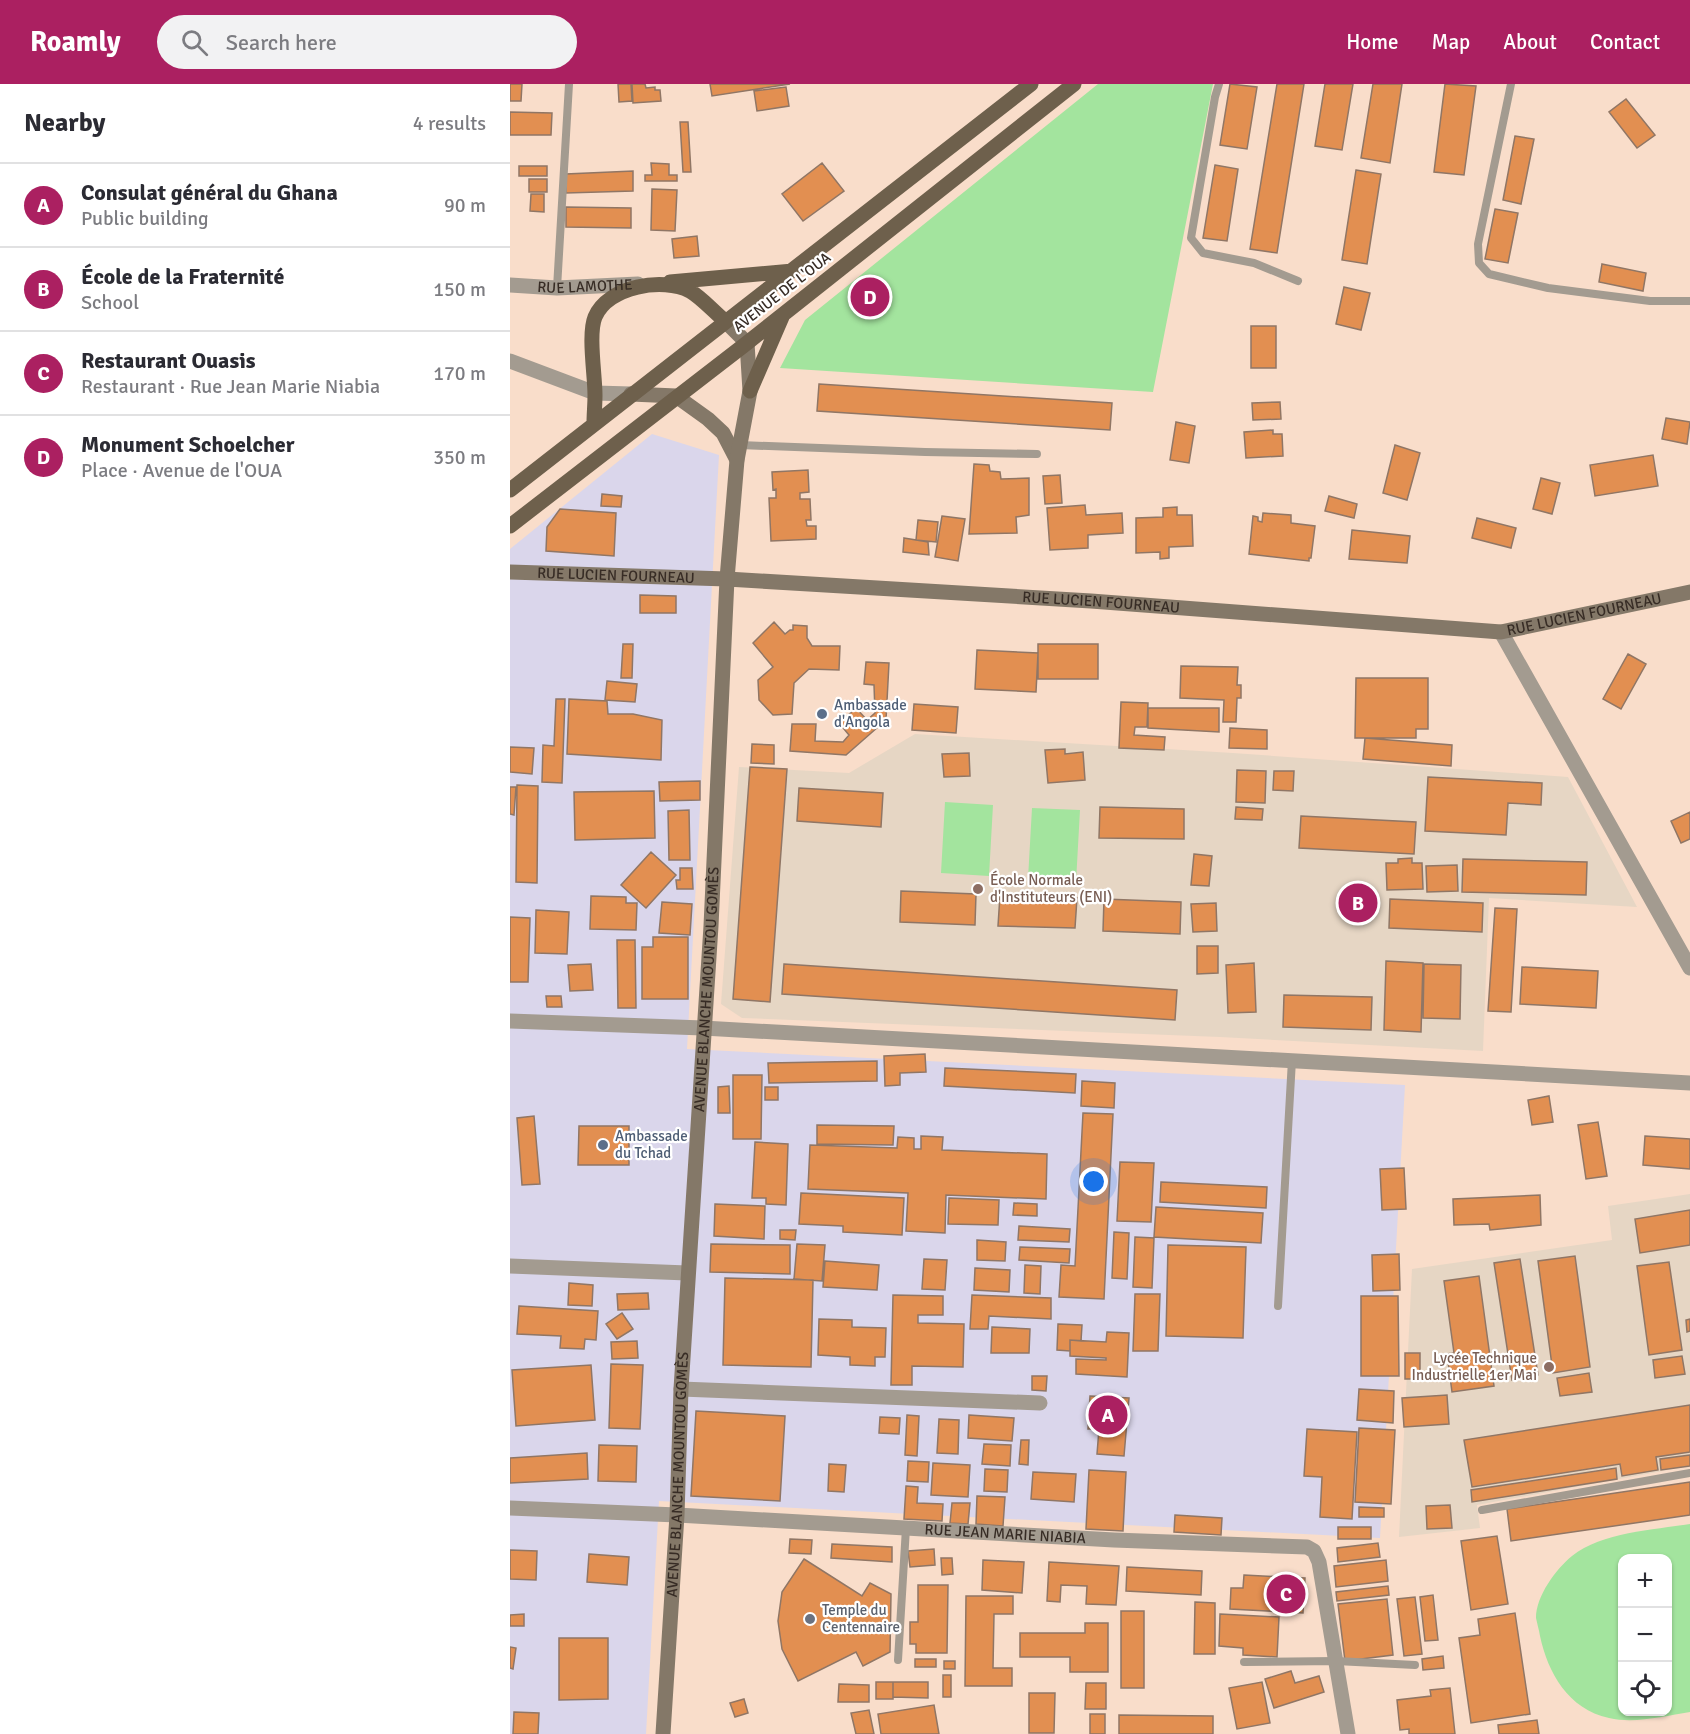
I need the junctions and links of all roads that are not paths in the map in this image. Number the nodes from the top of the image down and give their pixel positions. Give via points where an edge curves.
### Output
1 (569, 84) edge
2 (1031, 84) edge
3 (1074, 84) edge
4 (1219, 84) edge
5 (1511, 84) edge
6 (793, 271) junction
7 (1298, 281) dead end
8 (659, 283) junction
9 (510, 285) edge
10 (557, 288) junction
11 (1690, 301) edge
12 (784, 314) junction
13 (725, 321) junction
14 (747, 343) junction
15 (510, 361) edge
16 (750, 391) junction
17 (595, 393) junction
18 (631, 394) junction
19 (676, 396) junction
20 (594, 423) junction
21 (738, 452) junction
22 (1037, 454) dead end
23 (510, 490) edge
24 (510, 526) edge
25 (510, 572) edge
26 (727, 579) junction
27 (1690, 592) edge
28 (1501, 632) junction
29 (1690, 968) edge
30 (510, 1021) edge
31 (704, 1028) junction
32 (1292, 1060) junction
33 (1690, 1083) edge
34 (510, 1266) edge
35 (687, 1273) junction
36 (1278, 1306) dead end
37 (681, 1389) junction
38 (1040, 1403) dead end
39 (1690, 1473) edge
40 (510, 1508) edge
41 (1482, 1510) dead end
42 (677, 1515) junction
43 (906, 1528) junction
44 (898, 1660) dead end
45 (1336, 1661) junction
46 (1244, 1662) dead end
47 (1414, 1665) dead end
48 (663, 1734) edge
49 (1348, 1734) edge

1 - 10 lane
2 - 6 main road, AVENUE DE L'OUA
3 - 12 main road, AVENUE DE L'OUA
4 - 7 lane via 1191,237 1203,253 1254,263
5 - 11 lane via 1478,244 1479,263 1489,274 1548,288 1650,301
6 - 8 main road
6 - 13 main road, AVENUE DE L'OUA
8 - 10 street, RUE LAMOTHE
8 - 13 main road via 689,291
8 - 17 main road via 620,292 595,317
9 - 10 street, RUE LAMOTHE
12 - 14 main road, AVENUE DE L'OUA
12 - 16 main road
13 - 14 street
13 - 18 main road, AVENUE DE L'OUA
14 - 16 street, AVENUE BLANCHE MOUNTOU GOMÈS
14 - 19 main road, AVENUE DE L'OUA
15 - 17 street
16 - 21 street, AVENUE BLANCHE MOUNTOU GOMÈS
17 - 18 street
17 - 20 main road
18 - 19 street
18 - 20 main road, AVENUE DE L'OUA
19 - 21 street via 708,419
19 - 24 main road, AVENUE DE L'OUA
20 - 23 main road, AVENUE DE L'OUA
21 - 22 lane
21 - 26 street, AVENUE BLANCHE MOUNTOU GOMÈS
25 - 26 street, RUE LUCIEN FOURNEAU
26 - 28 street, RUE LUCIEN FOURNEAU
26 - 31 street, AVENUE BLANCHE MOUNTOU GOMÈS
27 - 28 street, RUE LUCIEN FOURNEAU
28 - 29 street
30 - 31 street
31 - 32 street
31 - 35 street, AVENUE BLANCHE MOUNTOU GOMÈS
32 - 33 street
32 - 36 lane
34 - 35 street
35 - 37 street, AVENUE BLANCHE MOUNTOU GOMÈS
37 - 38 street
37 - 42 street, AVENUE BLANCHE MOUNTOU GOMÈS
39 - 41 lane
40 - 42 street, RUE JEAN MARIE NIABIA
42 - 43 street, RUE JEAN MARIE NIABIA
42 - 48 street, AVENUE BLANCHE MOUNTOU GOMÈS
43 - 44 lane
43 - 45 street, RUE JEAN MARIE NIABIA via 1310,1548 1319,1562
45 - 46 lane
45 - 47 lane
45 - 49 street, RUE JEAN MARIE NIABIA

